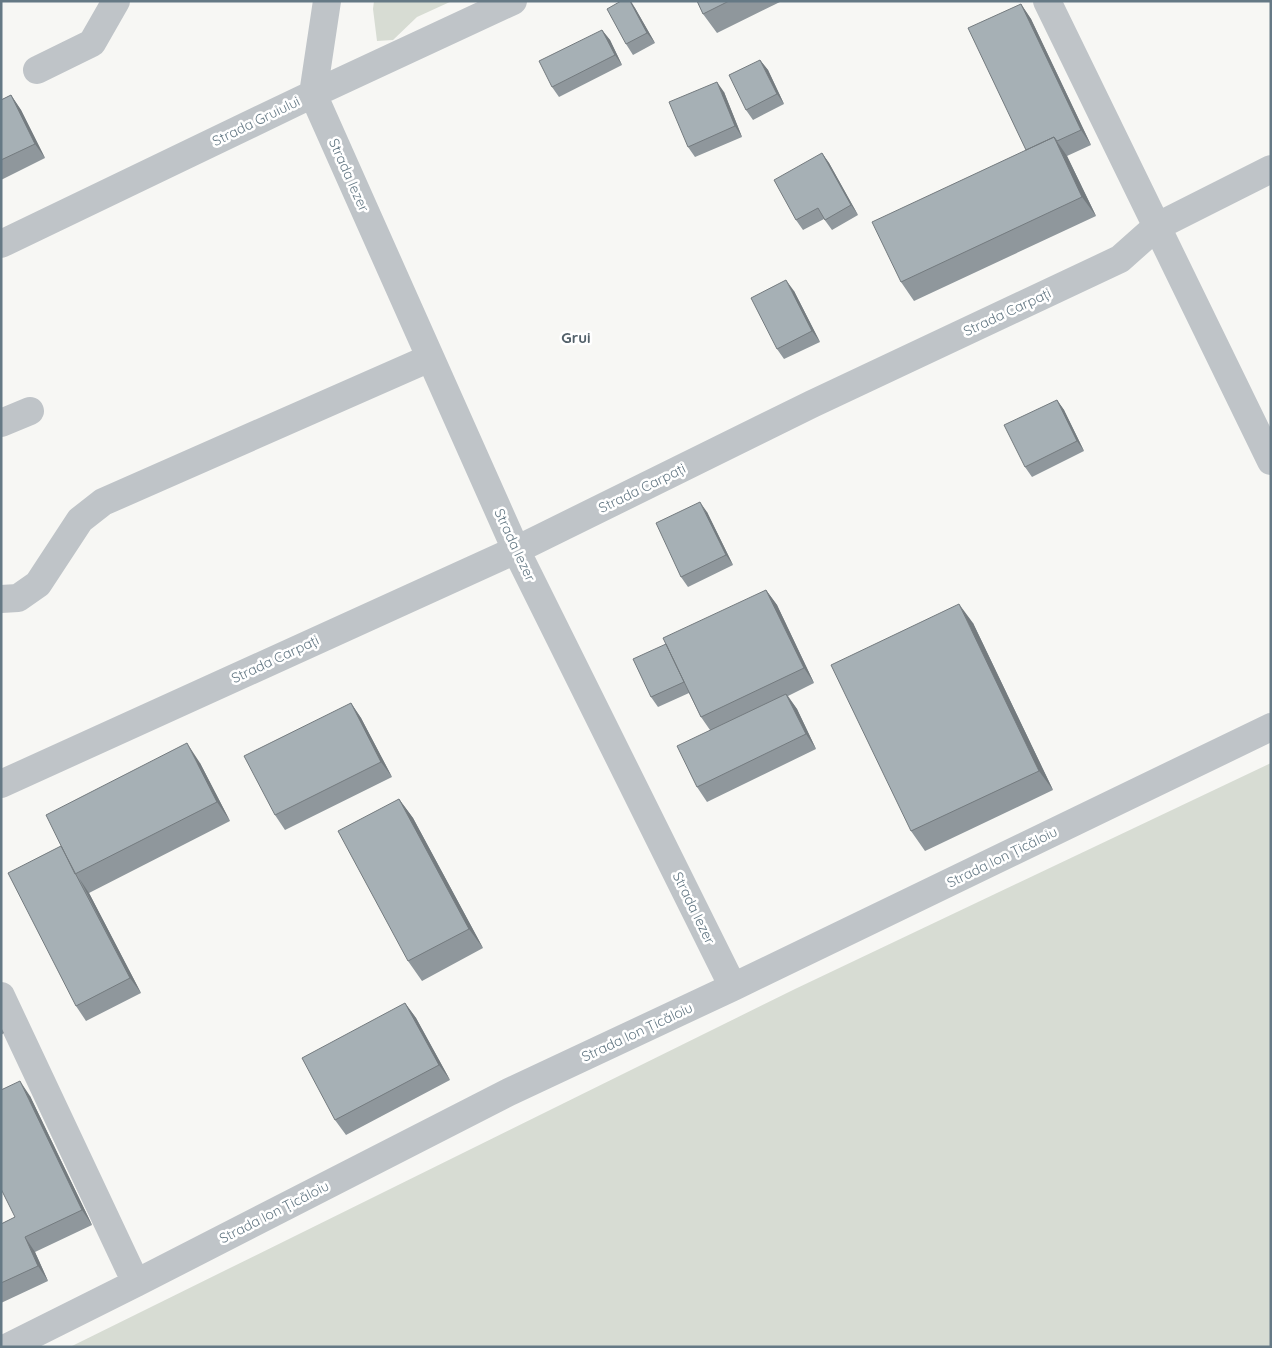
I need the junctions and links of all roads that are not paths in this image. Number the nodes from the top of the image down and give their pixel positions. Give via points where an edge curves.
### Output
1 (116, 1) edge
2 (327, 1) edge
3 (513, 1) edge
4 (1048, 1) edge
5 (37, 70) dead end
6 (313, 94) junction
7 (1271, 170) edge
8 (1156, 227) junction
9 (1, 244) edge
10 (430, 358) junction
11 (30, 411) dead end
12 (1, 423) edge
13 (1271, 461) edge
14 (516, 550) junction
15 (1, 599) edge
16 (1271, 727) edge
17 (1, 784) edge
18 (733, 987) junction
19 (1, 996) edge
20 (136, 1283) junction
21 (8, 1347) edge

1 - 5 street via 92,43
2 - 6 street
3 - 6 street, Strada Gruiului
4 - 8 street
6 - 9 street, Strada Gruiului
6 - 10 street, Strada Iezer
7 - 8 street, Strada Carpați
8 - 13 street
8 - 14 street, Strada Carpați via 1120,259 812,404
10 - 14 street, Strada Iezer
10 - 15 street via 103,502 80,520 38,584 18,598
11 - 12 street
14 - 17 street, Strada Carpați
14 - 18 street, Strada Iezer
16 - 18 street, Strada Ion Țicăloiu
18 - 20 street, Strada Ion Țicăloiu via 509,1092
19 - 20 street
20 - 21 street, Strada Ion Țicăloiu

